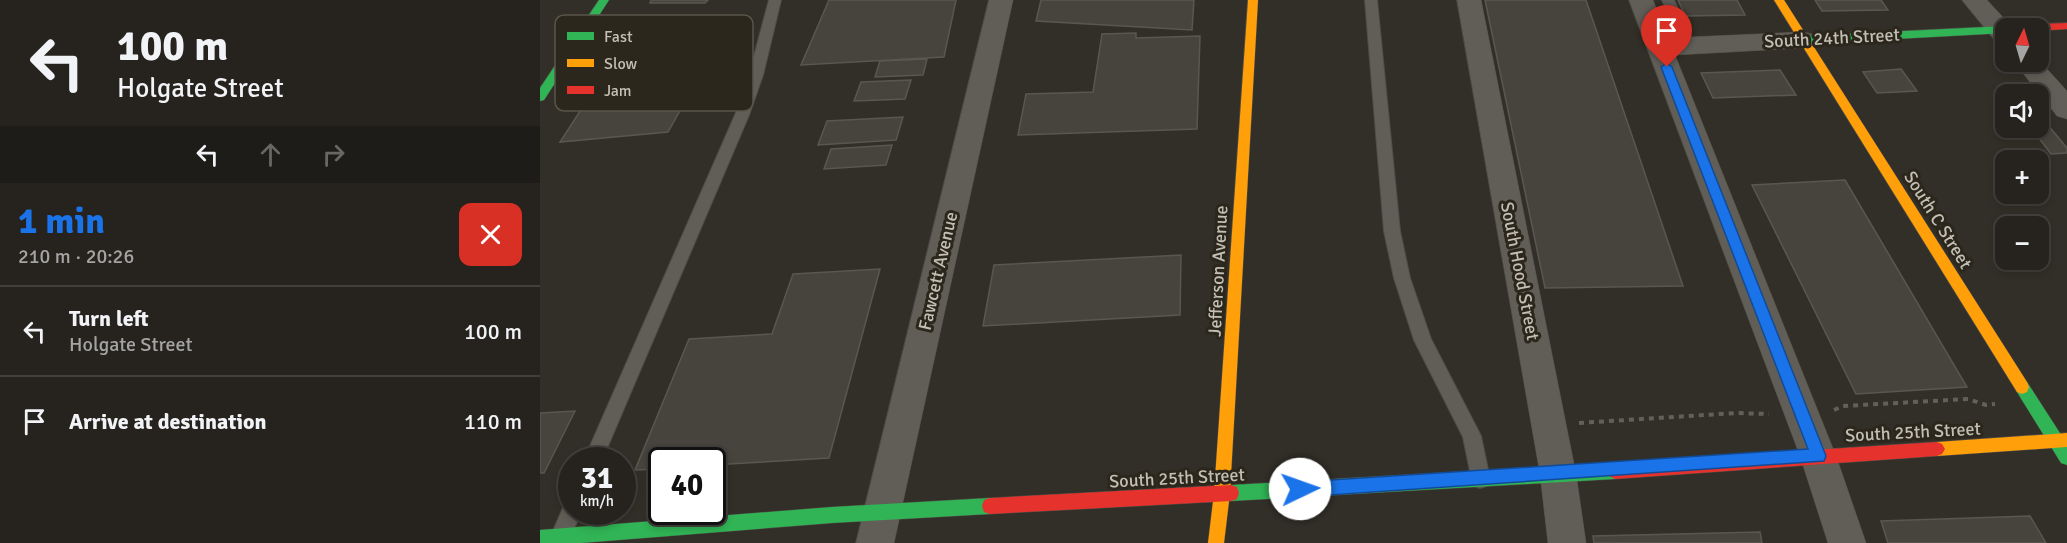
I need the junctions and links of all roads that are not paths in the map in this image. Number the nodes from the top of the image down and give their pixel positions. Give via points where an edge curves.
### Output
1 (604, 0) edge
2 (775, 0) edge
3 (1001, 0) edge
4 (1252, 0) edge
5 (1371, 0) edge
6 (1469, 0) edge
7 (1641, 0) edge
8 (1668, 0) edge
9 (1779, 0) edge
10 (1974, 0) edge
11 (594, 15) edge
12 (1995, 20) edge
13 (2067, 26) edge
14 (2049, 27) edge
15 (1995, 31) edge
16 (1803, 40) junction
17 (1673, 47) junction
18 (2036, 72) edge
19 (555, 74) edge
20 (753, 84) edge
21 (540, 97) edge
22 (2067, 109) edge
23 (743, 111) edge
24 (2062, 441) edge
25 (599, 447) edge
26 (1818, 456) junction
27 (2067, 458) edge
28 (1558, 474) junction
29 (1480, 479) junction
30 (1222, 493) junction
31 (566, 525) edge
32 (879, 528) edge
33 (540, 538) edge
34 (559, 540) edge
35 (1216, 543) edge
36 (1567, 543) edge
37 (1847, 543) edge

1 - 11 street
2 - 20 lane
3 - 32 street, Fawcett Avenue
4 - 30 street, Jefferson Avenue
5 - 29 lane via 1392,231 1402,278 1423,340 1472,436
6 - 28 street, South Hood Street
7 - 17 street
8 - 17 lane
9 - 16 street, South C Street
10 - 12 street
13 - 14 street, South 24th Street
15 - 16 street, South 24th Street
16 - 17 street, South 24th Street
16 - 24 street, South C Street
17 - 26 street
18 - 22 street
19 - 21 street
23 - 25 lane
24 - 26 street, South 25th Street
24 - 27 street, South C Street
26 - 28 street, South 25th Street
26 - 37 street
28 - 29 street, South 25th Street
28 - 36 street, South Hood Street
29 - 30 street, South 25th Street
30 - 32 street, South 25th Street
30 - 35 street, Jefferson Avenue
31 - 34 lane
32 - 34 street, South 25th Street
33 - 34 street, South 25th Street

